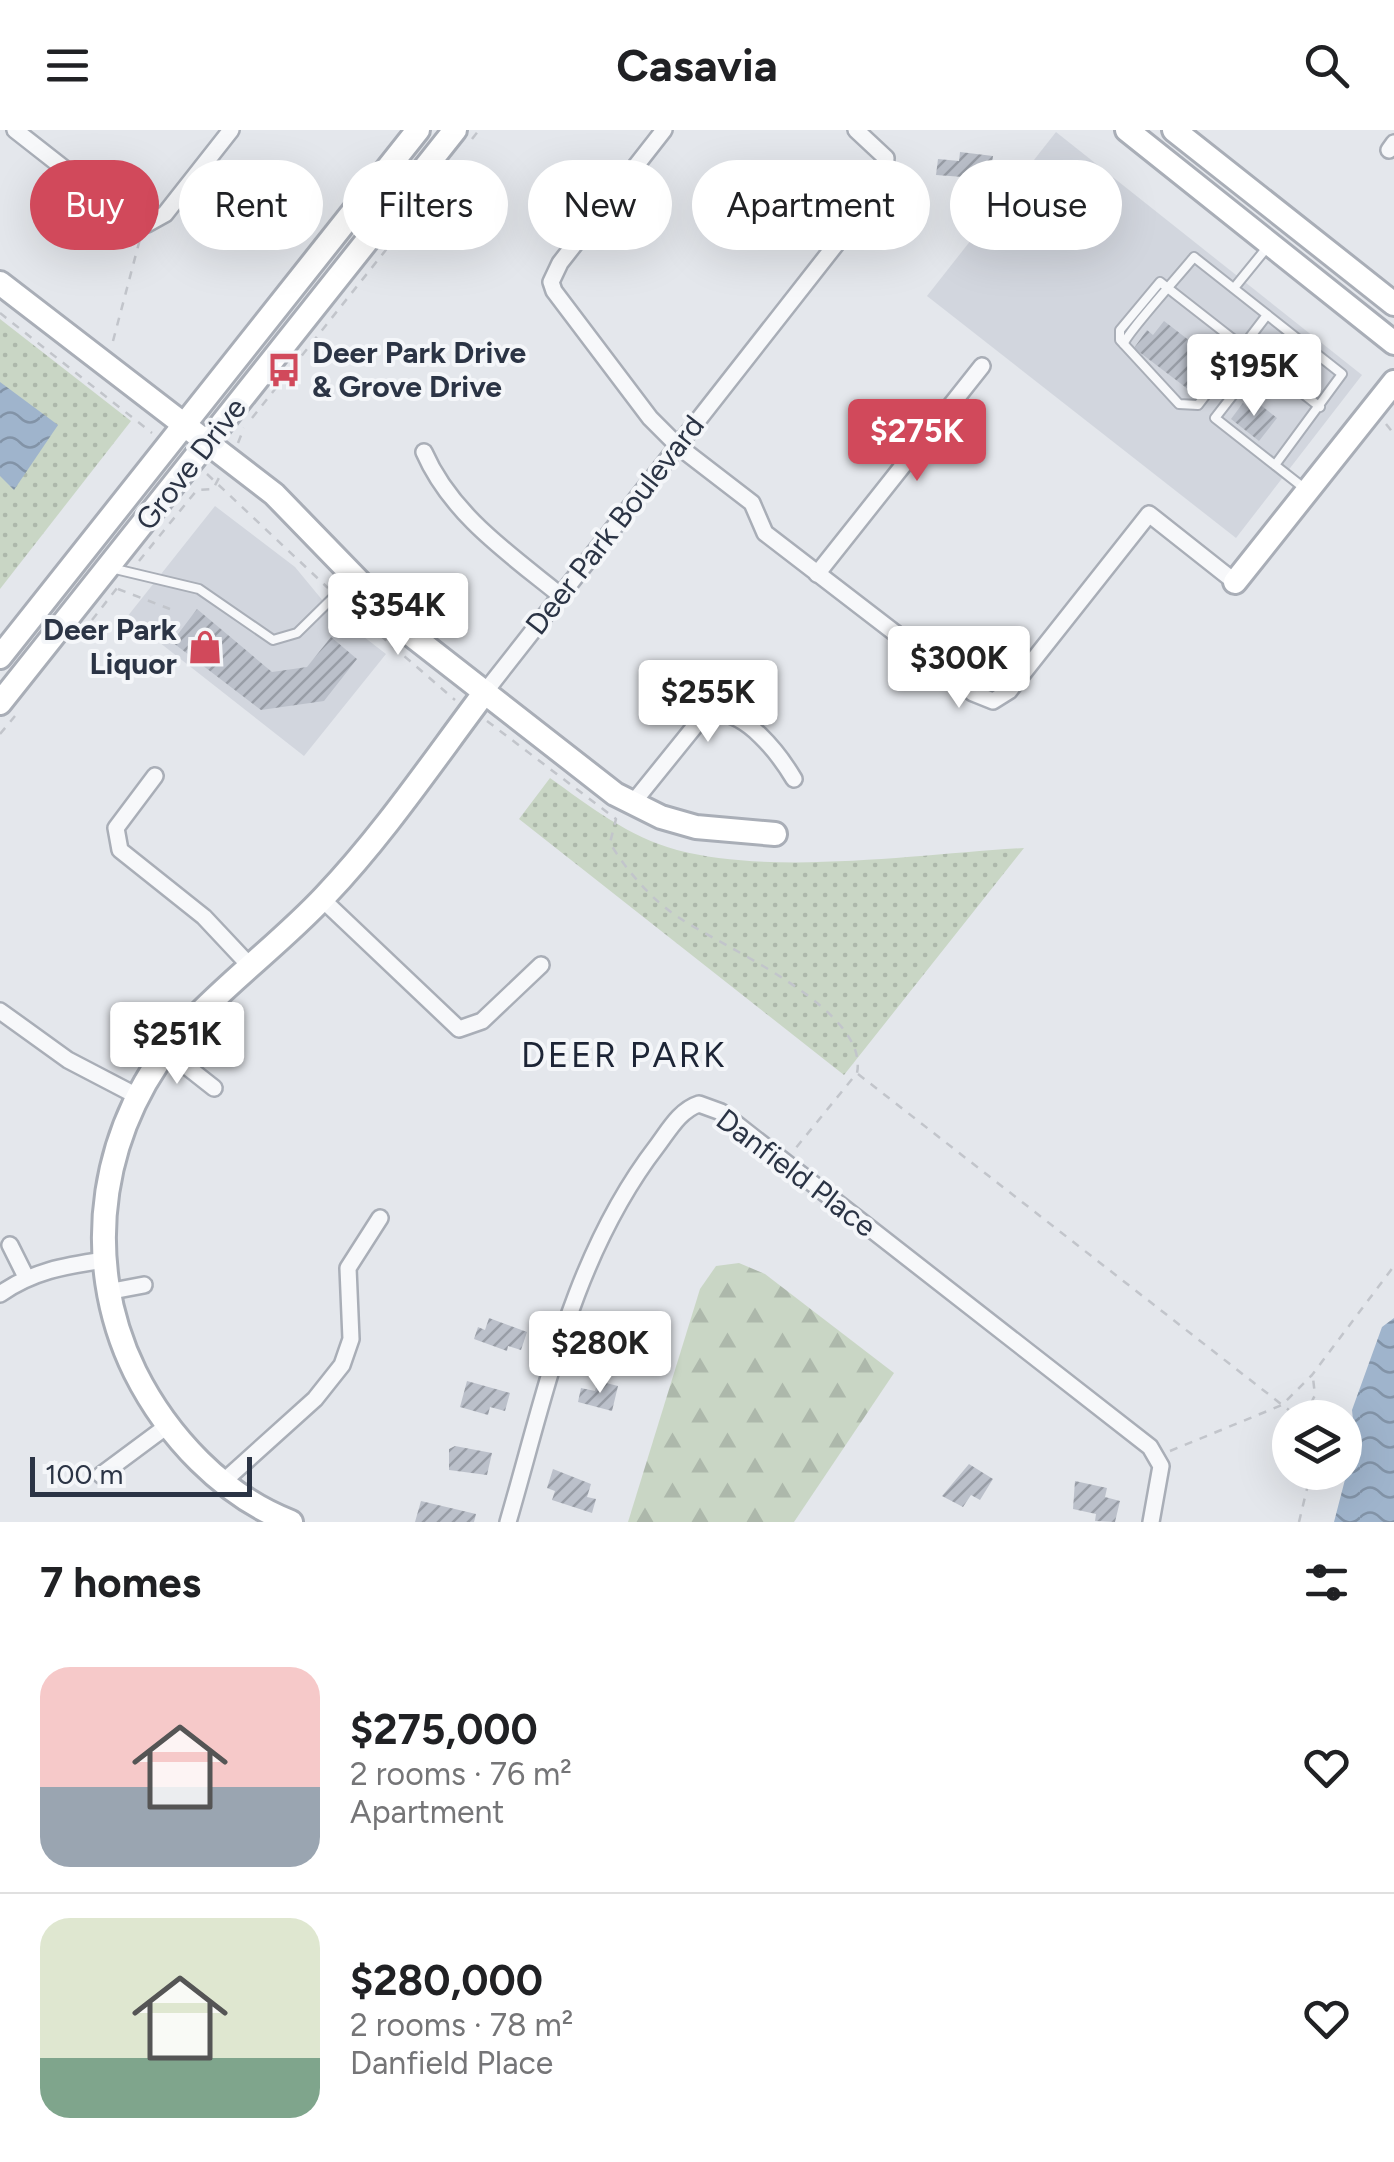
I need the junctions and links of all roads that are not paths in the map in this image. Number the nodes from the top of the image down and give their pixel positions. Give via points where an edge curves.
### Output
1 (15, 130) edge
2 (231, 130) edge
3 (418, 130) edge
4 (664, 130) edge
5 (856, 130) edge
6 (1127, 130) edge
7 (1174, 130) edge
8 (461, 138) edge
9 (1270, 243) junction
10 (0, 283) edge
11 (1234, 288) junction
12 (1169, 289) junction
13 (1394, 304) edge
14 (1267, 315) junction
15 (1394, 343) edge
16 (1244, 346) junction
17 (1123, 347) junction
18 (1260, 360) junction
19 (982, 366) dead end
20 (1394, 382) edge
21 (1320, 407) junction
22 (187, 426) junction
23 (208, 442) junction
24 (678, 446) junction
25 (424, 452) dead end
26 (1276, 465) junction
27 (1308, 491) junction
28 (816, 574) junction
29 (119, 576) junction
30 (354, 578) junction
31 (1235, 582) joint
32 (560, 595) junction
33 (0, 657) edge
34 (478, 702) junction
35 (0, 703) edge
36 (156, 776) dead end
37 (794, 779) dead end
38 (632, 804) junction
39 (775, 834) dead end
40 (322, 899) junction
41 (541, 965) dead end
42 (250, 966) junction
43 (0, 1011) edge
44 (166, 1051) junction
45 (214, 1088) dead end
46 (137, 1096) junction
47 (380, 1218) dead end
48 (10, 1246) dead end
49 (104, 1260) junction
50 (26, 1276) junction
51 (144, 1286) dead end
52 (107, 1292) junction
53 (0, 1294) edge
54 (167, 1426) junction
55 (101, 1476) dead end
56 (224, 1482) junction
57 (291, 1522) edge
58 (508, 1522) edge
59 (1150, 1522) edge

1 - 2 street via 126,217 147,224 165,214
3 - 22 street, Grove Drive
4 - 24 street via 551,282 560,302
5 - 24 street, Deer Park Boulevard via 889,166 878,191
6 - 9 street
7 - 13 street
8 - 23 street, Grove Drive
9 - 11 lane
9 - 15 street
10 - 22 street
11 - 12 lane via 1194,257
11 - 14 lane
12 - 16 lane
12 - 17 lane via 1125,336
12 - 17 lane via 1160,282 1120,330
14 - 16 lane
14 - 21 lane via 1342,374
16 - 17 lane via 1198,405 1188,407
16 - 18 lane
18 - 21 lane
18 - 26 lane via 1215,418
19 - 28 street
20 - 27 street
21 - 26 lane
22 - 23 street
22 - 33 street, Grove Drive
23 - 29 street, Grove Drive
23 - 30 street via 274,494
24 - 28 street via 752,503 765,533
24 - 32 street, Deer Park Boulevard
25 - 32 street via 463,512
26 - 27 lane
27 - 31 street
28 - 31 street via 973,693 993,701 1009,691 1149,514
29 - 30 lane via 199,589 273,640 297,632
29 - 35 street, Grove Drive
30 - 34 street
32 - 34 street, Deer Park Boulevard
34 - 38 street
34 - 40 street, Deer Park Boulevard
36 - 42 street via 116,828 120,850 204,917
37 - 38 street via 772,747 735,718 713,713
38 - 39 street via 696,826
40 - 41 street via 459,1029 482,1021
40 - 42 street, Deer Park Boulevard
42 - 44 street, Deer Park Boulevard
43 - 46 street via 68,1060
44 - 45 street
44 - 46 street, Deer Park Boulevard
46 - 49 street, Deer Park Boulevard via 108,1181
47 - 56 street via 348,1268 350,1338 342,1365 315,1400
48 - 50 street
49 - 50 street
49 - 52 street, Deer Park Boulevard
50 - 53 street
51 - 52 street
52 - 54 street, Deer Park Boulevard via 122,1346
54 - 55 street
54 - 56 street, Deer Park Boulevard
56 - 57 street, Deer Park Boulevard
58 - 59 street, Danfield Place via 583,1273 622,1198 677,1119 692,1106 708,1105 1159,1456

